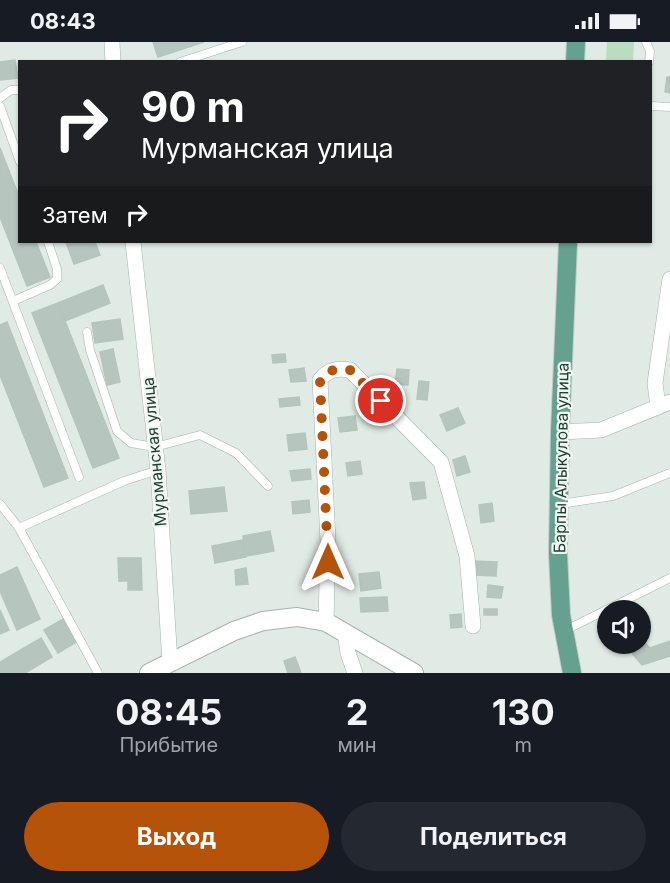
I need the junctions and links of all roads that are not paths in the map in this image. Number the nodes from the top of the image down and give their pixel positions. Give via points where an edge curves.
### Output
1 (112, 42) edge
2 (242, 42) edge
3 (576, 42) edge
4 (646, 42) edge
5 (113, 60) edge
6 (186, 60) edge
7 (576, 60) edge
8 (649, 60) edge
9 (18, 90) edge
10 (0, 98) edge
11 (0, 106) edge
12 (652, 106) edge
13 (670, 107) edge
14 (18, 156) edge
15 (48, 243) edge
16 (133, 243) edge
17 (568, 243) edge
18 (0, 268) edge
19 (670, 279) edge
20 (13, 301) junction
21 (87, 332) dead end
22 (664, 404) edge
23 (560, 432) junction
24 (155, 447) junction
25 (158, 470) junction
26 (670, 473) edge
27 (79, 477) dead end
28 (268, 486) dead end
29 (0, 504) edge
30 (558, 504) junction
31 (2, 513) edge
32 (19, 528) junction
33 (670, 578) edge
34 (327, 622) junction
35 (473, 626) dead end
36 (563, 631) junction
37 (345, 632) junction
38 (170, 663) junction
39 (98, 673) edge
40 (150, 673) edge
41 (355, 673) edge
42 (414, 673) edge
43 (572, 673) edge

1 - 5 street
2 - 6 lane
3 - 7 main road
4 - 8 lane
9 - 10 lane
11 - 14 lane
12 - 13 lane
15 - 20 lane via 57,279
16 - 24 street, Мурманская улица
17 - 23 main road, Барпы Алыкулова улица
18 - 20 lane
19 - 22 street via 655,383
20 - 27 lane
21 - 24 lane via 117,432 130,443
22 - 23 street via 601,430
23 - 30 main road, Барпы Алыкулова улица
24 - 25 street, Мурманская улица
24 - 28 lane via 200,435 237,453
25 - 32 lane
25 - 38 street, Мурманская улица
26 - 30 lane via 613,496
29 - 31 lane
30 - 36 main road, Барпы Алыкулова улица
31 - 32 lane
32 - 39 lane
33 - 36 lane
34 - 35 street via 328,542 320,380 324,374 342,369 350,370 441,462 467,556
34 - 37 street
34 - 38 street via 297,617 263,621
36 - 43 main road, Барпы Алыкулова улица
37 - 41 street
37 - 42 street
38 - 40 street

